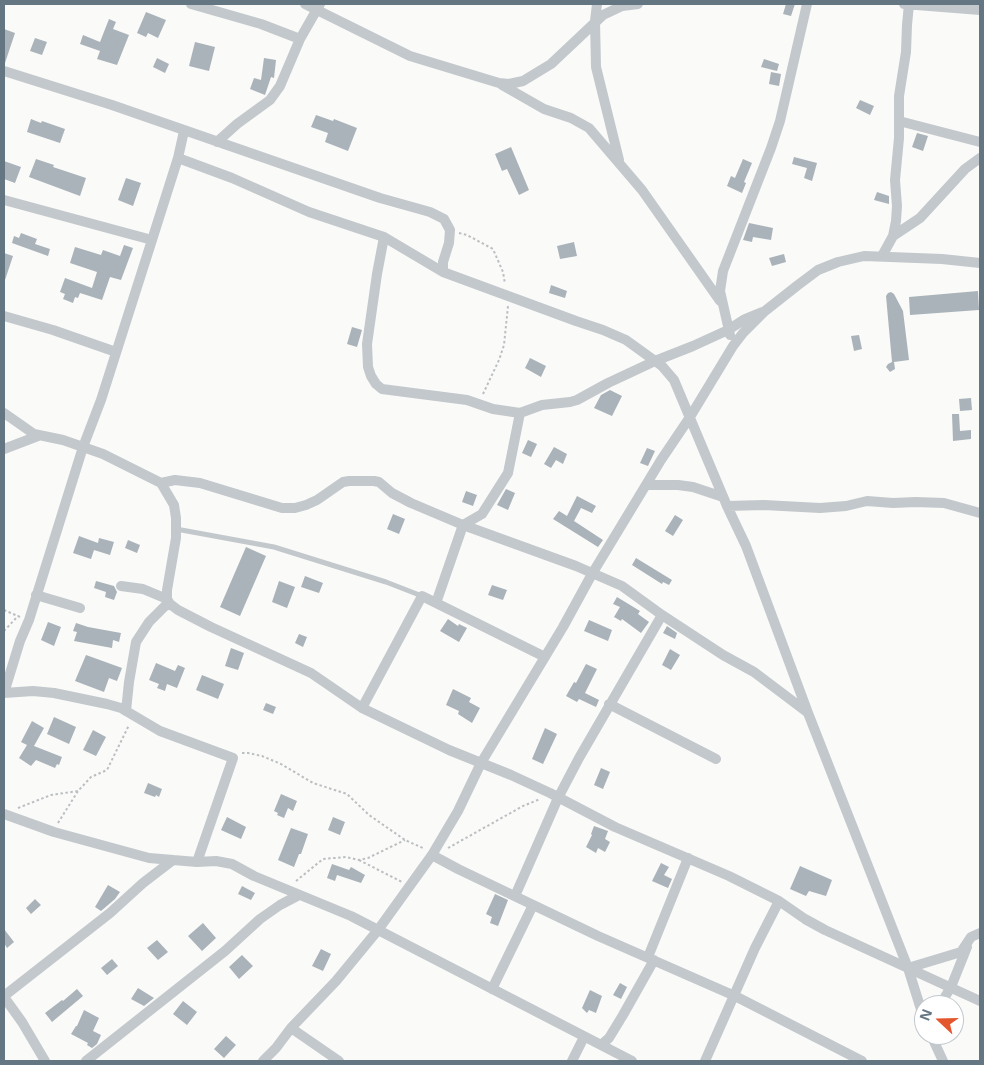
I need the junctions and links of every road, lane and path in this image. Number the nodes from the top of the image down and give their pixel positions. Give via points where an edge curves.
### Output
1 (191, 4) edge
2 (306, 4) edge
3 (596, 4) edge
4 (638, 4) edge
5 (807, 4) edge
6 (908, 4) edge
7 (318, 7) edge
8 (980, 10) edge
9 (595, 21) junction
10 (300, 39) junction
11 (4, 71) edge
12 (499, 84) junction
13 (899, 121) junction
14 (184, 131) junction
15 (217, 142) junction
16 (980, 142) edge
17 (178, 158) junction
18 (980, 158) edge
19 (620, 163) junction
20 (4, 200) edge
21 (450, 230) junction
22 (893, 236) junction
23 (384, 237) junction
24 (152, 240) junction
25 (882, 256) junction
26 (980, 263) edge
27 (443, 272) junction
28 (509, 296) junction
29 (722, 304) junction
30 (765, 311) junction
31 (4, 316) edge
32 (728, 330) junction
33 (732, 346) junction
34 (116, 352) junction
35 (655, 361) junction
36 (479, 403) junction
37 (4, 413) edge
38 (520, 413) junction
39 (690, 417) junction
40 (38, 436) junction
41 (83, 447) junction
42 (4, 449) edge
43 (161, 483) junction
44 (646, 485) junction
45 (725, 502) junction
46 (980, 513) edge
47 (464, 525) junction
48 (176, 529) junction
49 (592, 574) junction
50 (121, 586) dead end
51 (36, 595) junction
52 (422, 596) junction
53 (168, 602) junction
54 (436, 603) junction
55 (80, 608) dead end
56 (4, 610) edge
57 (662, 615) junction
58 (18, 616) junction
59 (29, 620) junction
60 (4, 631) edge
61 (545, 657) junction
62 (4, 693) edge
63 (610, 704) junction
64 (362, 708) junction
65 (808, 713) junction
66 (130, 714) junction
67 (233, 758) junction
68 (716, 759) dead end
69 (481, 763) junction
70 (78, 792) junction
71 (554, 796) junction
72 (8, 812) edge
73 (54, 832) junction
74 (405, 840) junction
75 (432, 855) junction
76 (688, 858) junction
77 (173, 860) junction
78 (359, 860) junction
79 (197, 862) junction
80 (410, 886) junction
81 (286, 890) junction
82 (299, 895) junction
83 (515, 896) junction
84 (779, 902) junction
85 (533, 905) junction
86 (378, 930) junction
87 (976, 935) edge
88 (651, 959) junction
89 (908, 968) junction
90 (951, 987) junction
91 (492, 989) junction
92 (916, 995) edge
93 (946, 995) edge
94 (4, 996) edge
95 (735, 996) junction
96 (980, 1001) edge
97 (291, 1028) junction
98 (584, 1038) junction
99 (601, 1045) junction
100 (936, 1045) edge
101 (45, 1061) edge
102 (86, 1061) edge
103 (263, 1061) edge
104 (339, 1061) edge
105 (572, 1061) edge
106 (632, 1061) edge
107 (705, 1061) edge
108 (862, 1061) edge
109 (943, 1061) edge

1 - 10 street
2 - 7 street
3 - 9 street
4 - 9 street via 622,6
5 - 29 street via 780,121 725,263 720,291
6 - 8 street
6 - 13 street
7 - 10 street
7 - 12 street via 410,56
9 - 12 street via 538,73 524,81
9 - 19 street via 596,67
10 - 15 street via 280,86 270,100
11 - 14 street
12 - 19 street via 544,109 589,128
13 - 16 street
13 - 22 street
14 - 15 street
14 - 17 street
15 - 21 street via 430,212 444,220
17 - 23 street via 309,212
17 - 24 street
18 - 22 street via 964,169 920,218
19 - 29 street
20 - 24 street
21 - 27 street
21 - 28 path via 493,249
22 - 25 street
23 - 27 street
23 - 36 street via 368,344 368,367 376,384 382,388
24 - 34 street
25 - 26 street
25 - 30 street via 864,256 827,265
27 - 28 street
28 - 35 street via 626,340
28 - 36 path via 504,345
29 - 32 street
30 - 32 street
30 - 33 street
31 - 34 street
32 - 33 street
32 - 35 street
33 - 39 street
34 - 41 street
35 - 38 street via 570,402 542,404
35 - 39 street via 674,380
36 - 38 street via 505,412
37 - 40 street
38 - 47 street via 508,473 482,514
39 - 44 street
39 - 45 street
40 - 41 street
40 - 42 street
41 - 43 street
41 - 51 street
43 - 47 street via 175,480 200,483 268,505 295,508 317,500 343,482 374,481 411,503
43 - 48 street via 174,505
44 - 45 street via 693,487
44 - 49 street
45 - 46 street via 826,508 867,501 944,503
45 - 65 street via 749,555
47 - 49 street
47 - 54 street
48 - 52 lane via 274,547
48 - 53 street
49 - 57 street via 622,586
49 - 61 street
50 - 53 street via 143,589
51 - 55 street
51 - 59 street
52 - 54 street
52 - 64 street
53 - 64 street via 211,627 311,673
53 - 66 street via 136,642 129,682
54 - 61 street
56 - 58 path
57 - 63 street
57 - 65 street via 754,672
58 - 59 path
58 - 60 path
59 - 62 street
61 - 69 street
62 - 66 street via 54,693 107,704
63 - 68 street
63 - 71 street
64 - 69 street
65 - 89 street
66 - 67 street via 160,732
66 - 70 path via 107,770 91,777
67 - 74 path via 242,753 262,756 313,783 340,790
67 - 79 street
69 - 71 street
69 - 75 street
70 - 72 path via 51,795
70 - 73 path
71 - 75 path via 523,806
71 - 76 street via 615,827
71 - 83 street
72 - 73 street
73 - 77 street via 150,858
74 - 75 path
74 - 78 path
75 - 80 street
75 - 83 street
76 - 84 street
76 - 88 street
77 - 79 street
77 - 94 street
78 - 80 path
78 - 81 path via 346,857 323,859
79 - 81 street via 225,862
80 - 86 street
81 - 82 street
82 - 86 street
82 - 102 street via 260,919 225,951
83 - 85 street
84 - 89 street via 825,930
84 - 95 street
85 - 88 street
85 - 91 street
86 - 91 street
86 - 97 street
87 - 89 street via 961,952
87 - 90 street
88 - 95 street
88 - 99 street via 623,1015
89 - 90 street
89 - 92 street
90 - 93 street
90 - 96 street
91 - 98 street
94 - 101 street
95 - 107 street
95 - 108 street
97 - 103 street
97 - 104 street
98 - 99 street
98 - 105 street
99 - 106 street
100 - 109 street

